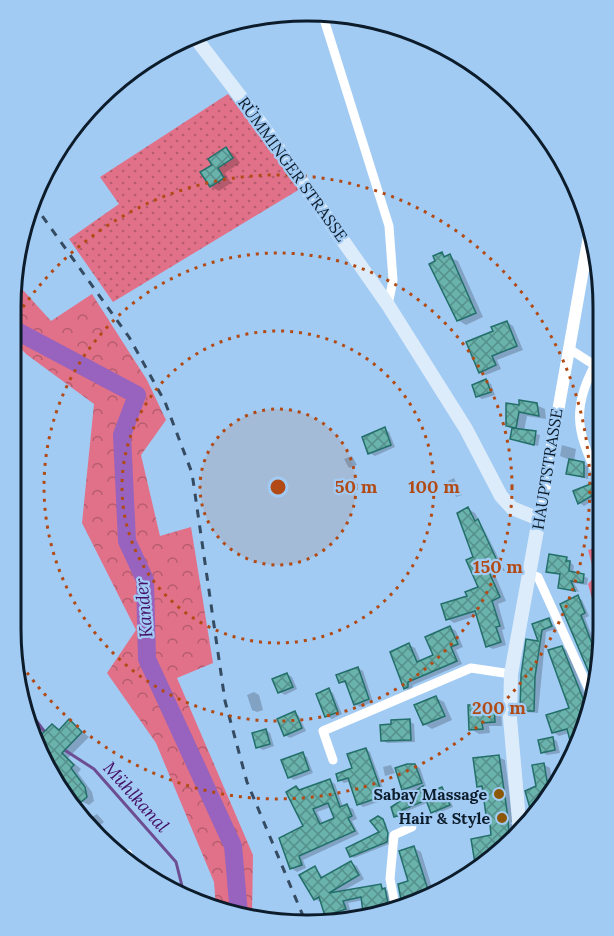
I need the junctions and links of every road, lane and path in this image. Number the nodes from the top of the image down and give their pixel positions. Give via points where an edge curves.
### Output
1 (325, 22) edge
2 (199, 43) edge
3 (587, 247) edge
4 (388, 305) junction
5 (568, 348) junction
6 (593, 363) edge
7 (593, 377) edge
8 (593, 466) edge
9 (539, 519) junction
10 (529, 574) junction
11 (511, 674) junction
12 (588, 686) edge
13 (333, 760) dead end
14 (519, 821) edge
15 (412, 827) dead end
16 (394, 901) edge

1 - 4 street via 389,226 393,279
2 - 4 main road, RÜMMINGER STRASSE
3 - 5 street, HAUPTSTRASSE
4 - 9 main road, RÜMMINGER STRASSE via 466,429 501,496 512,508
5 - 6 street
5 - 9 street, HAUPTSTRASSE
7 - 8 street via 582,396 579,421 582,442
9 - 10 main road, HAUPTSTRASSE
10 - 11 main road, HAUPTSTRASSE
10 - 12 street via 538,577
11 - 13 street via 471,668 323,731
11 - 14 main road, HAUPTSTRASSE via 510,718
15 - 16 street via 394,835 390,879

